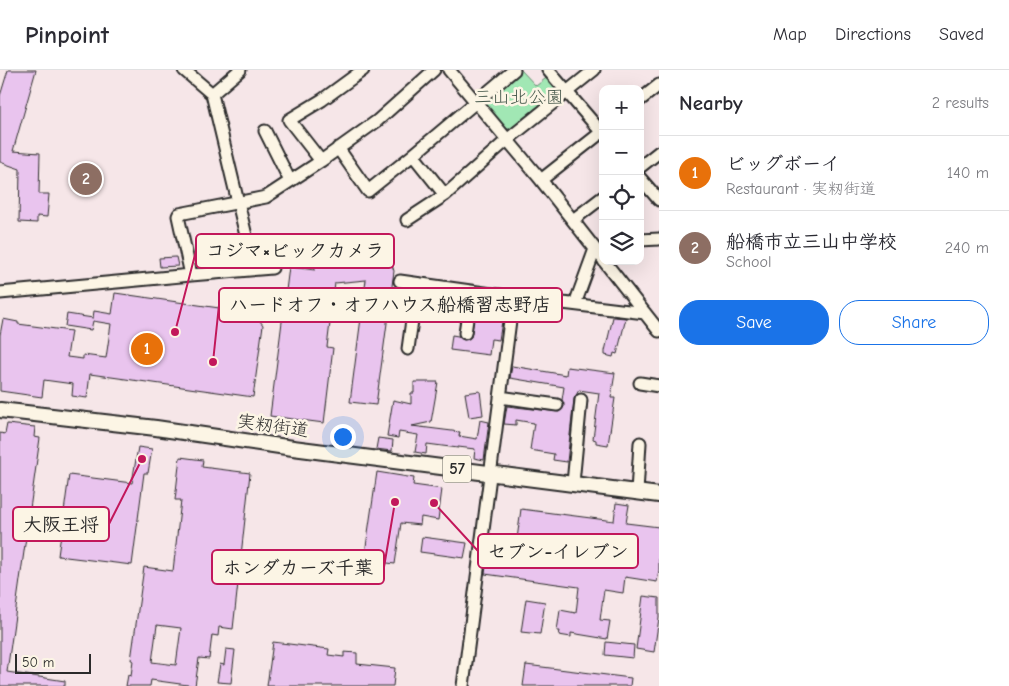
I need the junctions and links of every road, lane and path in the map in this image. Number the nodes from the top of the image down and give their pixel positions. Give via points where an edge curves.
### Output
1 (184, 70) edge
2 (240, 70) edge
3 (363, 70) edge
4 (434, 70) edge
5 (449, 70) edge
6 (514, 70) edge
7 (548, 70) edge
8 (594, 70) edge
9 (659, 85) edge
10 (566, 91) junction
11 (212, 94) junction
12 (644, 97) edge
13 (475, 102) junction
14 (600, 130) edge
15 (264, 131) dead end
16 (599, 134) edge
17 (507, 140) junction
18 (338, 148) junction
19 (659, 152) edge
20 (413, 155) junction
21 (321, 161) junction
22 (644, 164) edge
23 (541, 180) junction
24 (290, 181) junction
25 (644, 183) edge
26 (445, 196) junction
27 (599, 200) edge
28 (659, 200) edge
29 (239, 203) junction
30 (407, 220) dead end
31 (573, 220) junction
32 (659, 239) edge
33 (644, 240) edge
34 (596, 245) edge
35 (608, 265) edge
36 (272, 268) dead end
37 (254, 270) junction
38 (191, 275) junction
39 (400, 281) dead end
40 (417, 284) junction
41 (471, 292) junction
42 (0, 293) edge
43 (512, 297) junction
44 (575, 304) junction
45 (645, 313) junction
46 (659, 330) edge
47 (466, 333) dead end
48 (408, 349) dead end
49 (640, 383) dead end
50 (659, 386) edge
51 (500, 397) junction
52 (581, 400) dead end
53 (556, 405) dead end
54 (0, 410) edge
55 (640, 443) dead end
56 (490, 473) junction
57 (573, 484) junction
58 (637, 492) junction
59 (659, 495) edge
60 (463, 686) edge

1 - 11 street
2 - 11 street
3 - 21 street via 289,120
4 - 18 street via 377,121
5 - 13 street
6 - 13 street
7 - 10 street
8 - 10 street
9 - 12 street
10 - 14 street
10 - 17 street
11 - 29 street
13 - 17 street
13 - 20 street
15 - 24 street
16 - 23 street
17 - 23 street
17 - 26 street
18 - 20 street via 368,191
18 - 21 street
19 - 22 street
20 - 26 street
21 - 24 street
23 - 31 street
24 - 29 street via 266,197
25 - 28 street
26 - 30 street
27 - 31 street
29 - 37 street
29 - 38 street via 179,214
31 - 34 street
32 - 33 street
34 - 44 street
35 - 45 street
36 - 37 street
37 - 38 street
38 - 42 street
39 - 40 street
40 - 41 street
40 - 48 street
41 - 43 street
41 - 47 street
43 - 44 street
43 - 51 street
44 - 45 street
45 - 46 street
49 - 50 street
51 - 53 street
51 - 56 street
52 - 57 street
54 - 56 main road, 実籾街道 / 57
55 - 58 street
56 - 57 main road, 実籾街道 / 57
56 - 60 street
57 - 58 main road, 実籾街道 / 57
58 - 59 main road, 実籾街道 / 57

